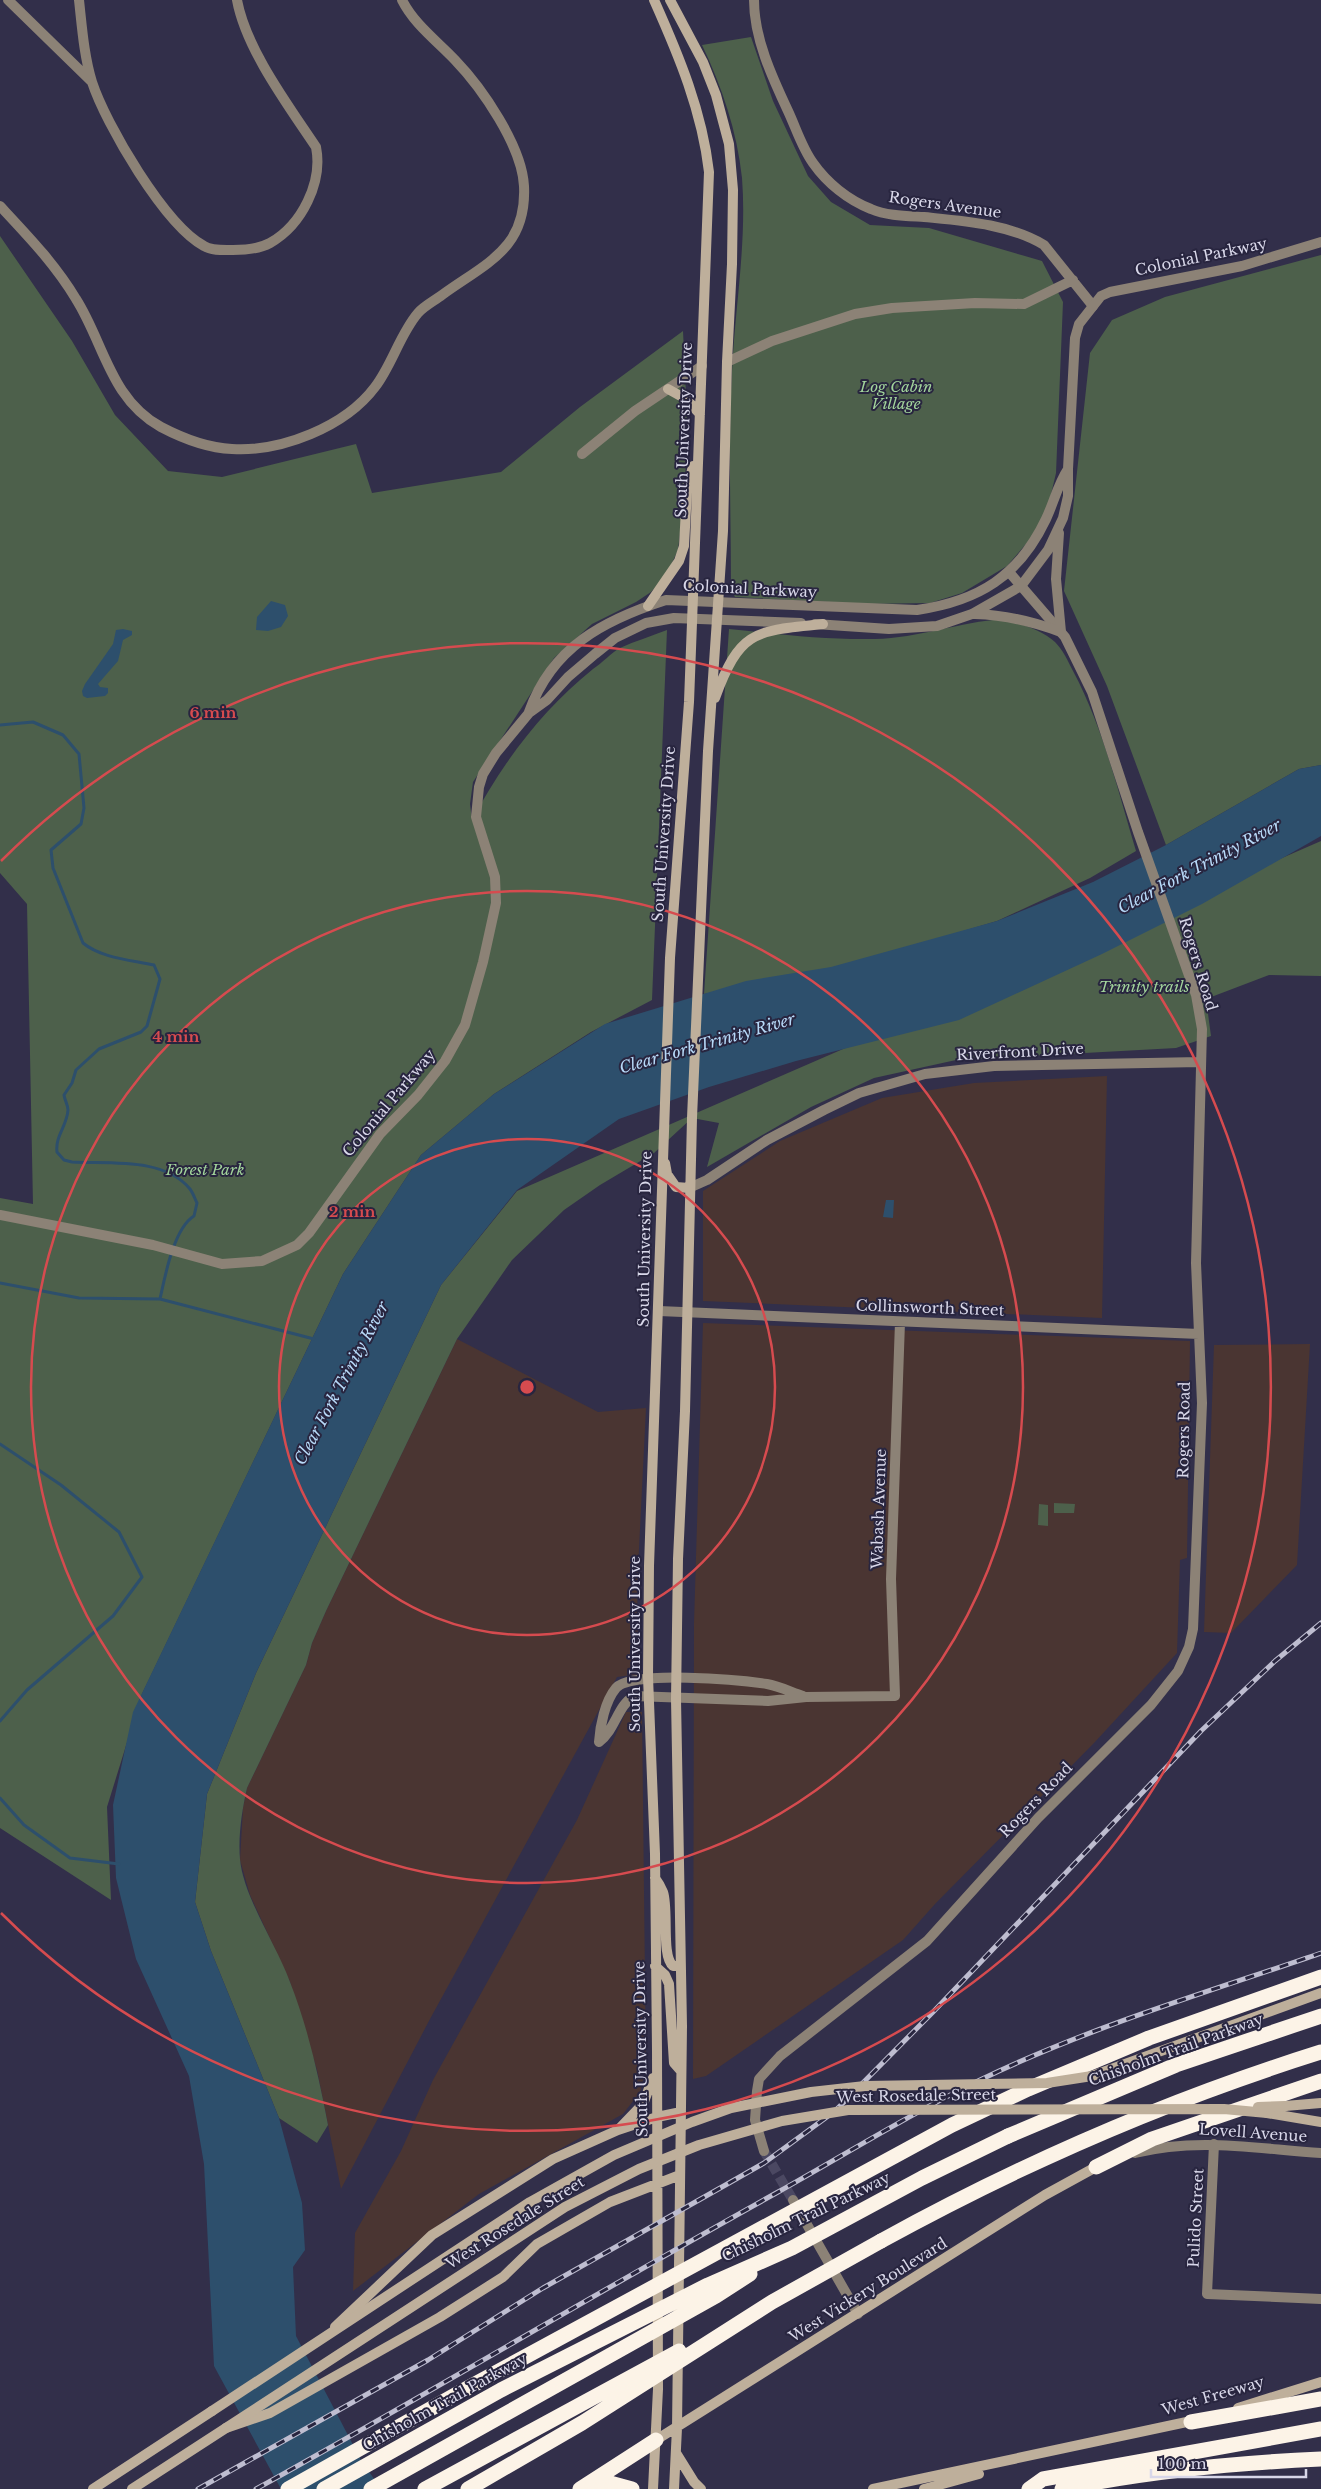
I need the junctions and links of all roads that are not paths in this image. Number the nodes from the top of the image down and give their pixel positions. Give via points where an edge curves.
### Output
1 (8, 0) edge
2 (79, 0) edge
3 (237, 0) edge
4 (402, 0) edge
5 (654, 0) edge
6 (670, 0) edge
7 (754, 0) edge
8 (92, 81) junction
9 (0, 206) edge
10 (1321, 242) edge
11 (1073, 280) junction
12 (1093, 306) junction
13 (727, 362) junction
14 (702, 366) junction
15 (668, 389) junction
16 (700, 414) junction
17 (698, 445) junction
18 (582, 454) dead end
19 (1068, 469) junction
20 (1060, 524) junction
21 (1008, 572) junction
22 (1020, 586) junction
23 (692, 600) junction
24 (718, 602) junction
25 (648, 606) junction
26 (972, 614) junction
27 (692, 619) junction
28 (717, 620) junction
29 (822, 624) junction
30 (1061, 632) junction
31 (711, 711) junction
32 (529, 713) junction
33 (1200, 1062) junction
34 (662, 1145) junction
35 (689, 1188) junction
36 (0, 1214) edge
37 (659, 1311) junction
38 (687, 1313) junction
39 (900, 1322) junction
40 (1199, 1334) junction
41 (648, 1677) junction
42 (676, 1678) junction
43 (806, 1697) junction
44 (650, 1698) junction
45 (676, 1699) junction
46 (655, 1877) junction
47 (655, 1966) junction
48 (681, 1966) junction
49 (1321, 1977) edge
50 (1321, 1993) edge
51 (1321, 2016) edge
52 (657, 2051) junction
53 (1321, 2052) edge
54 (682, 2071) junction
55 (1321, 2081) edge
56 (1321, 2103) edge
57 (1224, 2109) junction
58 (681, 2112) junction
59 (657, 2117) junction
60 (1321, 2122) edge
61 (618, 2130) junction
62 (1214, 2144) junction
63 (764, 2151) tunnel mouth
64 (1321, 2153) edge
65 (1096, 2167) junction
66 (680, 2176) junction
67 (658, 2183) junction
68 (796, 2204) junction
69 (792, 2248) junction
70 (679, 2274) junction
71 (656, 2287) junction
72 (1321, 2299) edge
73 (772, 2302) junction
74 (858, 2314) junction
75 (326, 2335) junction
76 (1321, 2382) edge
77 (1321, 2399) edge
78 (1191, 2422) junction
79 (226, 2428) junction
80 (677, 2428) junction
81 (1321, 2429) edge
82 (1113, 2439) junction
83 (656, 2440) junction
84 (676, 2453) junction
85 (1321, 2459) edge
86 (93, 2489) edge
87 (132, 2489) edge
88 (288, 2489) edge
89 (324, 2489) edge
90 (371, 2489) edge
91 (425, 2489) edge
92 (468, 2489) edge
93 (580, 2489) edge
94 (632, 2489) edge
95 (653, 2489) edge
96 (674, 2489) edge
97 (702, 2489) edge
98 (873, 2489) edge
99 (924, 2489) edge
100 (1030, 2489) edge
101 (1062, 2489) edge

1 - 8 street
2 - 8 street
3 - 8 street via 249,36 280,92 316,146 318,156 315,185 305,208 287,230 270,243 252,249 225,250 206,248 193,240 138,172
4 - 9 street via 422,28 457,61 485,98 513,147 524,183 522,218 517,232 499,254 419,312 373,390 334,422 308,436 257,449 231,450 198,443 159,426 114,380 78,301 48,257
5 - 14 main road, South University Drive via 689,84 705,137 709,172
6 - 13 main road via 703,62 729,144 733,190
7 - 11 street, Rogers Avenue via 754,22 776,86 811,161 834,187 872,210 1006,229 1036,240
10 - 12 street, Colonial Parkway via 1242,266 1110,292 1101,296
11 - 12 street, Rogers Avenue
11 - 13 street via 1024,304 975,302 855,314 772,341
12 - 19 street via 1079,324 1075,338
13 - 24 main road
14 - 15 street
14 - 16 main road, South University Drive
15 - 16 main road via 686,399
15 - 18 street
16 - 17 main road, South University Drive
17 - 23 main road, South University Drive
17 - 25 main road via 687,490 679,561
19 - 20 street via 1068,496
19 - 21 street via 1035,542
20 - 22 street via 1048,550
20 - 30 street via 1056,579
21 - 22 street, Rogers Road
21 - 24 street, Colonial Parkway via 972,596 945,606 918,610
22 - 26 street, Colonial Parkway
22 - 30 street, Rogers Road
23 - 24 street, Colonial Parkway
23 - 25 street, Colonial Parkway via 666,600
23 - 27 main road, South University Drive
24 - 28 main road
25 - 32 street, Colonial Parkway via 596,629 578,643 536,691
26 - 29 street, Colonial Parkway via 936,626 913,629
26 - 30 street via 1026,619
27 - 28 street, Colonial Parkway
27 - 32 street, Colonial Parkway via 670,618 646,623 615,638
27 - 34 main road, South University Drive via 670,958
28 - 29 street, Colonial Parkway
28 - 31 main road
29 - 31 main road via 771,629 745,644 727,666
30 - 33 street, Rogers Road via 1092,692 1196,995 1202,1029
31 - 35 main road
32 - 36 street, Colonial Parkway via 496,753 479,787 476,817 495,878 496,904 465,1025 446,1061 380,1134 310,1233 297,1245 262,1261 232,1264 210,1262 152,1245
33 - 35 street, Riverfront Drive via 994,1066 925,1074 859,1093 767,1140 707,1180
33 - 40 street, Rogers Road via 1196,1264
34 - 35 main road via 667,1174 676,1188
34 - 37 main road, South University Drive
35 - 38 main road
37 - 38 street, Collinsworth Street
37 - 41 main road, South University Drive
38 - 39 street, Collinsworth Street
38 - 42 main road
39 - 40 street, Collinsworth Street
39 - 43 street, Wabash Avenue via 892,1579 895,1696
40 - 63 street, Rogers Road via 1202,1403 1193,1629 1178,1670 1151,1705 1038,1818 927,1941 780,2056 759,2079 755,2120
41 - 42 street
41 - 44 main road, South University Drive
41 - 44 street via 616,1687 600,1728 599,1742 608,1735 629,1699 634,1696
42 - 43 street via 768,1684
42 - 45 main road
43 - 45 street via 768,1701
44 - 45 street
44 - 46 main road, South University Drive
45 - 48 main road
46 - 47 main road, South University Drive
46 - 48 main road via 663,1892 667,1956 673,1966
47 - 52 main road, South University Drive
47 - 54 main road via 669,1984 674,2063
48 - 54 main road
49 - 68 highway via 1149,2038 1028,2088
50 - 75 main road, West Rosedale Street, bridge via 1075,2079 1013,2084 866,2086 811,2092 731,2108 606,2160 530,2202
51 - 69 highway, Chisholm Trail Parkway, bridge via 1176,2065 1008,2136
52 - 59 main road, South University Drive
52 - 61 main road via 652,2085 643,2104
53 - 73 highway, bridge via 1144,2117 1021,2171 895,2233
54 - 58 main road
55 - 65 highway via 1152,2139
56 - 57 main road, bridge
57 - 60 main road, West Rosedale Street, bridge
57 - 79 main road, West Rosedale Street, bridge via 848,2110 782,2121 699,2144 639,2169 564,2207
58 - 59 main road
58 - 66 main road
59 - 61 main road
59 - 67 main road, South University Drive
61 - 75 main road, bridge via 553,2159 432,2235
62 - 64 street, Lovell Avenue
62 - 65 street, Lovell Avenue via 1160,2147
62 - 72 street, Pulido Street via 1207,2294
65 - 74 main road, West Vickery Boulevard
66 - 67 main road
66 - 70 main road
67 - 71 main road, South University Drive
67 - 79 main road, bridge via 610,2202 537,2244 502,2277 440,2317 270,2412
68 - 70 highway
68 - 74 street
69 - 89 highway, Chisholm Trail Parkway, bridge via 708,2284 501,2390
69 - 90 highway, bridge via 716,2296
70 - 71 highway
70 - 80 main road
71 - 83 main road, South University Drive
71 - 88 highway
73 - 91 highway, bridge
73 - 92 highway, bridge via 589,2419
74 - 80 main road, West Vickery Boulevard
75 - 86 main road, West Rosedale Street, bridge
76 - 78 main road, West Freeway
77 - 78 highway
78 - 82 main road, West Freeway
79 - 87 main road, West Rosedale Street
80 - 83 main road, West Vickery Boulevard
80 - 84 main road
81 - 100 highway via 1043,2479
82 - 98 main road
82 - 99 main road
83 - 93 highway
83 - 95 main road, South University Drive
84 - 96 main road
84 - 97 main road
85 - 101 highway via 1212,2465 1125,2476
93 - 94 highway via 610,2483

